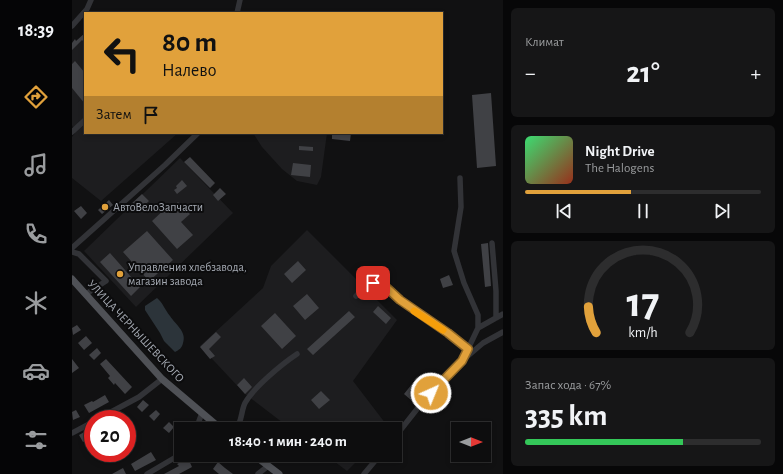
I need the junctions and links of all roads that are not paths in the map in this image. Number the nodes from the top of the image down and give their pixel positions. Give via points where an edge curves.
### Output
1 (91, 0) edge
2 (240, 0) edge
3 (84, 12) edge
4 (84, 12) edge
5 (237, 12) edge
6 (72, 26) edge
7 (84, 121) edge
8 (72, 132) edge
9 (197, 134) edge
10 (460, 178) dead end
11 (492, 243) dead end
12 (72, 248) edge
13 (72, 252) edge
14 (72, 279) edge
15 (86, 294) junction
16 (356, 296) dead end
17 (503, 314) edge
18 (496, 318) junction
19 (478, 328) junction
20 (503, 332) edge
21 (468, 349) junction
22 (297, 354) dead end
23 (462, 361) junction
24 (162, 379) junction
25 (115, 410) edge
26 (202, 413) junction
27 (199, 422) edge
28 (213, 422) edge
29 (240, 422) edge
30 (84, 427) edge
31 (402, 428) edge
32 (72, 433) edge
33 (174, 458) edge
34 (263, 462) edge
35 (374, 462) edge
36 (268, 466) junction
37 (147, 474) edge
38 (258, 474) edge
39 (279, 474) edge
40 (364, 474) edge

1 - 4 street
2 - 5 street
3 - 6 street
7 - 8 street
9 - 12 street
10 - 19 street via 461,207 454,251 478,315
11 - 18 street
13 - 15 street via 80,254 106,281
14 - 15 main road, УЛИЦА ЧЕРНЫШЕВСКОГО
15 - 24 main road, УЛИЦА ЧЕРНЫШЕВСКОГО
16 - 21 street via 368,284 373,283 387,288
17 - 18 street
18 - 19 street
19 - 21 street
20 - 23 street via 483,343
21 - 23 street
22 - 29 street via 283,363 252,393 245,404
23 - 31 street
24 - 25 street via 140,397
24 - 26 main road, УЛИЦА ЧЕРНЫШЕВСКОГО
26 - 27 street
26 - 28 main road, УЛИЦА ЧЕРНЫШЕВСКОГО
30 - 32 street
33 - 37 street
34 - 36 main road
35 - 40 street
36 - 38 street
36 - 39 main road

